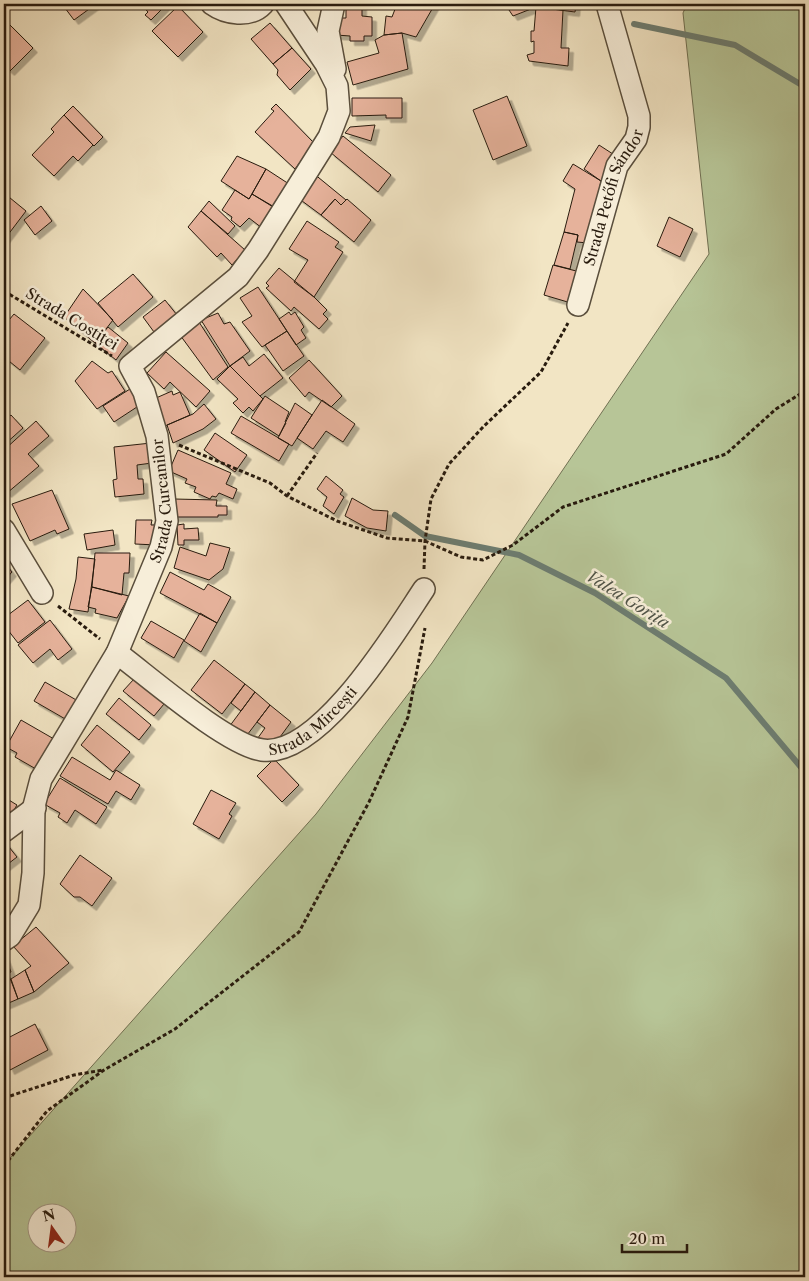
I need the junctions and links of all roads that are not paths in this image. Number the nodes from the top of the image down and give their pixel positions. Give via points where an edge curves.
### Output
1 (212, 4) edge
2 (262, 4) edge
3 (286, 4) edge
4 (334, 4) edge
5 (607, 4) edge
6 (337, 86) junction
7 (578, 305) road end
8 (4, 530) edge
9 (424, 589) road end
10 (42, 593) road end
11 (117, 653) junction
12 (35, 808) junction
13 (4, 831) edge
14 (4, 940) edge

1 - 2 street via 226,12 242,13 258,9
3 - 6 street
4 - 6 street via 328,31
5 - 7 street, Strada Petőfi Sándor via 639,116 639,127 636,139 617,166
6 - 11 street, Strada Curcanilor via 338,111 329,138 258,250 238,277 130,366 144,392 157,436 167,521 162,547
8 - 10 street
9 - 11 street, Strada Mircești via 364,678 327,717 299,739 277,749 261,750 226,735
11 - 12 street, Strada Curcanilor via 41,779
12 - 13 street
12 - 14 street, Strada Curcanilor via 29,905 10,936

